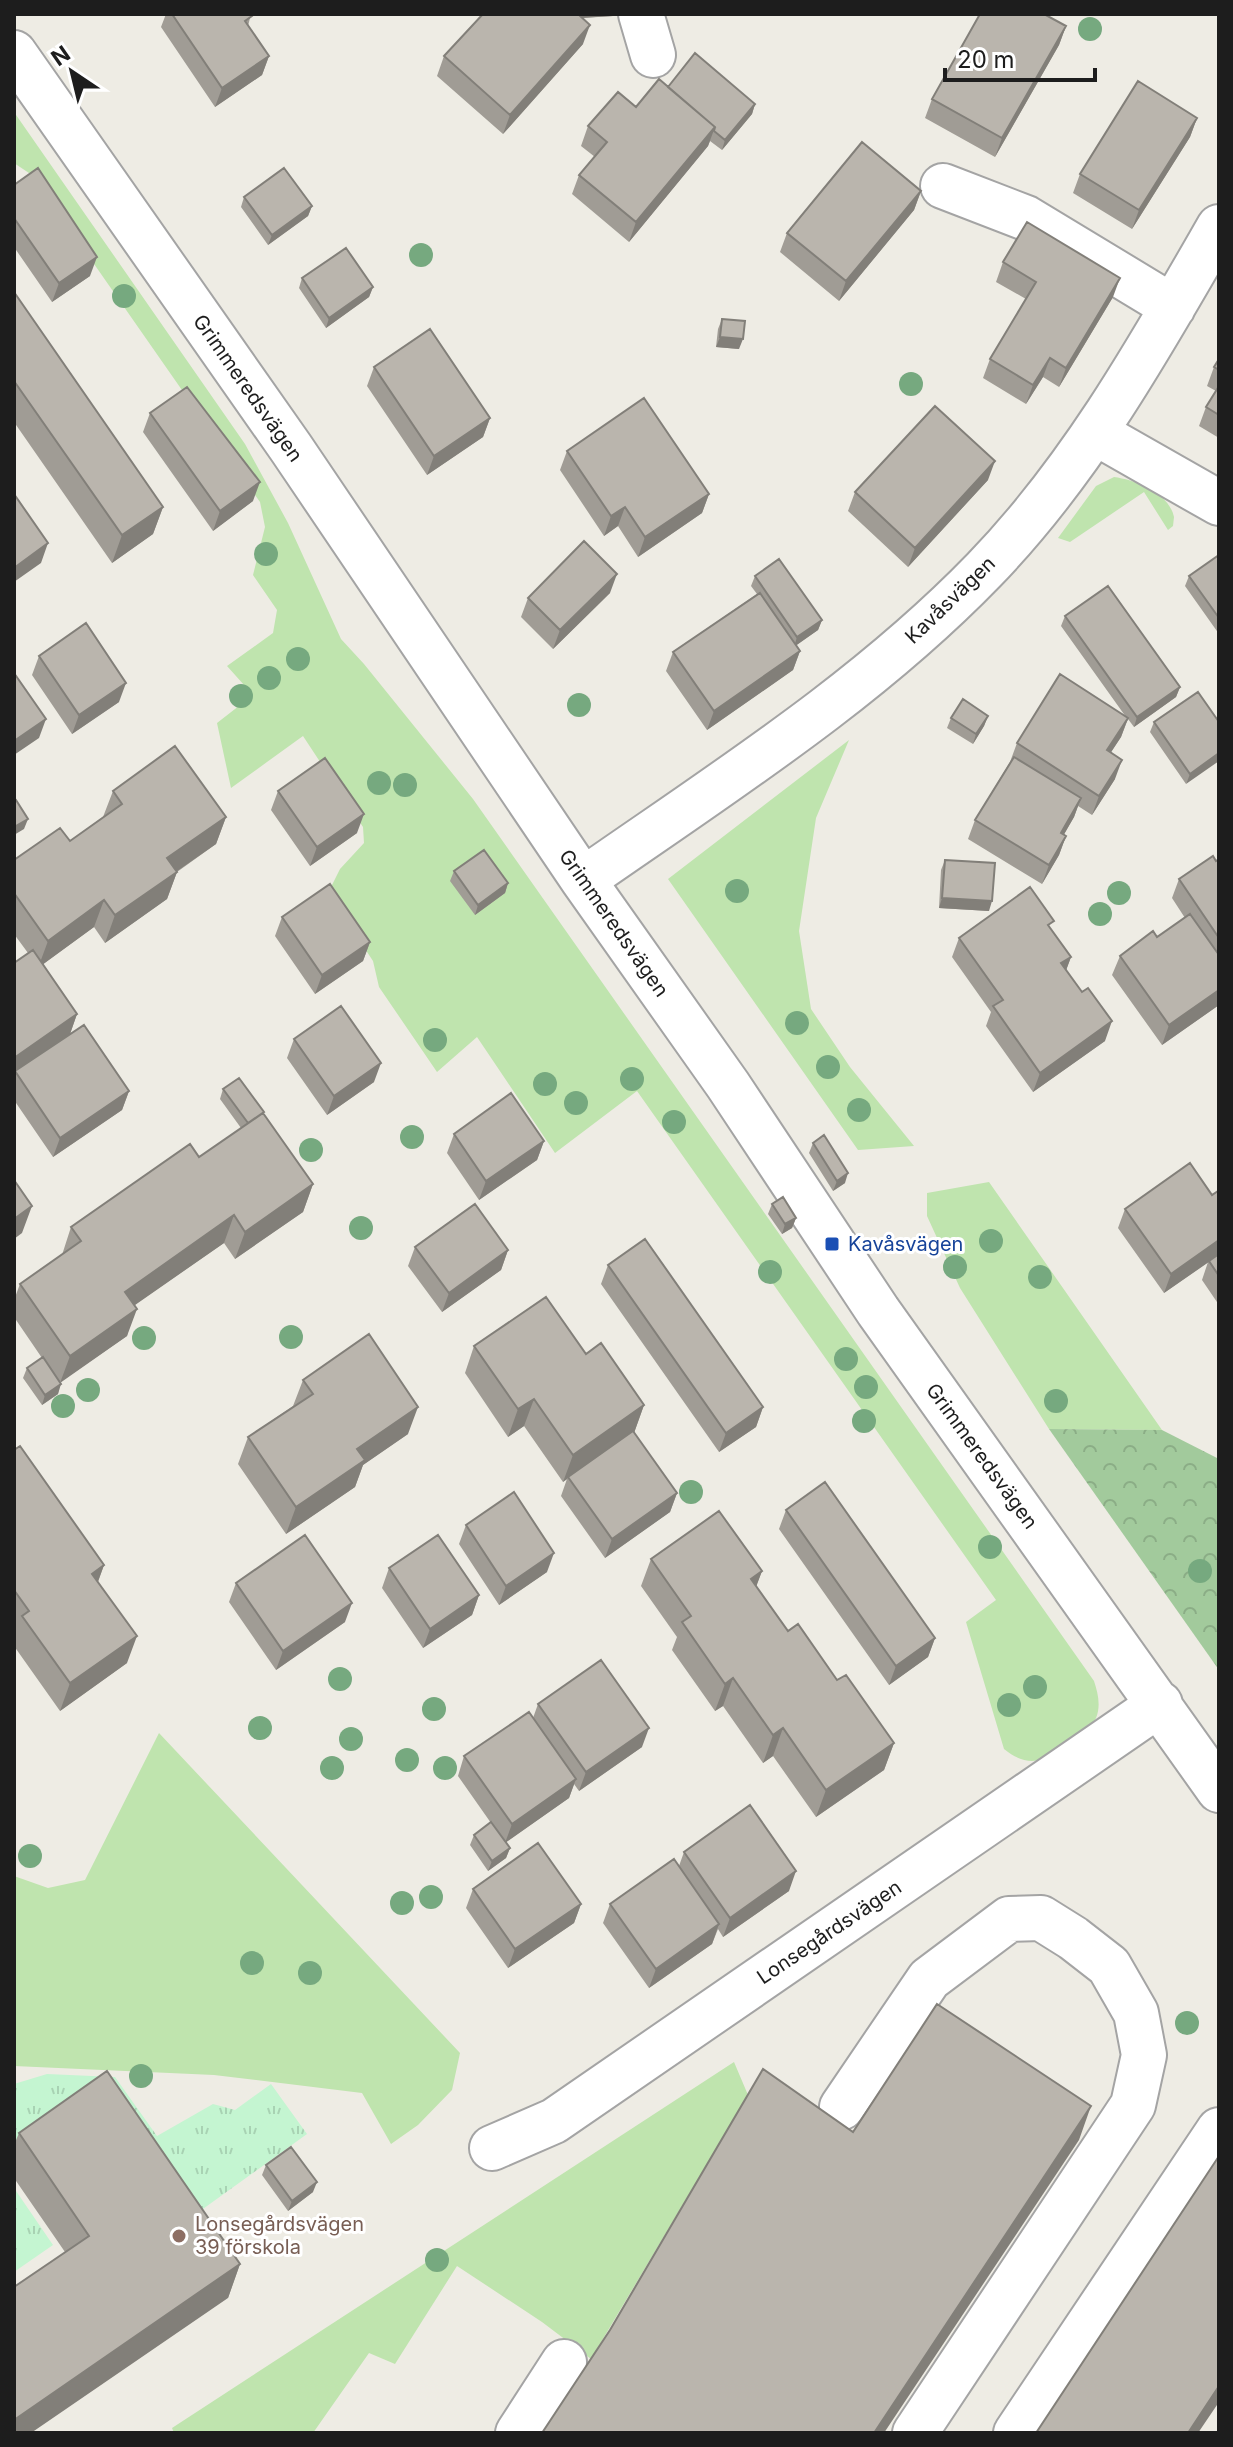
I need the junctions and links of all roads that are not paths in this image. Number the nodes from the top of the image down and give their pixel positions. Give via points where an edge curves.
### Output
1 (641, 14) edge
2 (14, 53) edge
3 (653, 55) dead end
4 (943, 186) dead end
5 (1219, 227) edge
6 (1173, 307) junction
7 (1096, 433) junction
8 (1219, 503) edge
9 (583, 880) junction
10 (1160, 1704) junction
11 (1219, 1790) edge
12 (842, 2107) dead end
13 (1219, 2130) edge
14 (492, 2148) dead end
15 (564, 2362) dead end
16 (518, 2433) edge
17 (915, 2433) edge
18 (1016, 2433) edge

1 - 3 street
2 - 9 street, Grimmeredsvägen via 291,448
4 - 6 street via 1026,218
5 - 6 street, Kavåsvägen
6 - 7 street, Kavåsvägen
7 - 8 street
7 - 9 street, Kavåsvägen via 986,568 864,681
9 - 10 street, Grimmeredsvägen via 878,1311
10 - 11 street, Grimmeredsvägen
10 - 14 street, Lonsegårdsvägen via 554,2121
12 - 17 street via 929,1979 1009,1919 1041,1918 1073,1938 1109,1966 1136,2013 1144,2055 1133,2105
13 - 18 street
15 - 16 street

